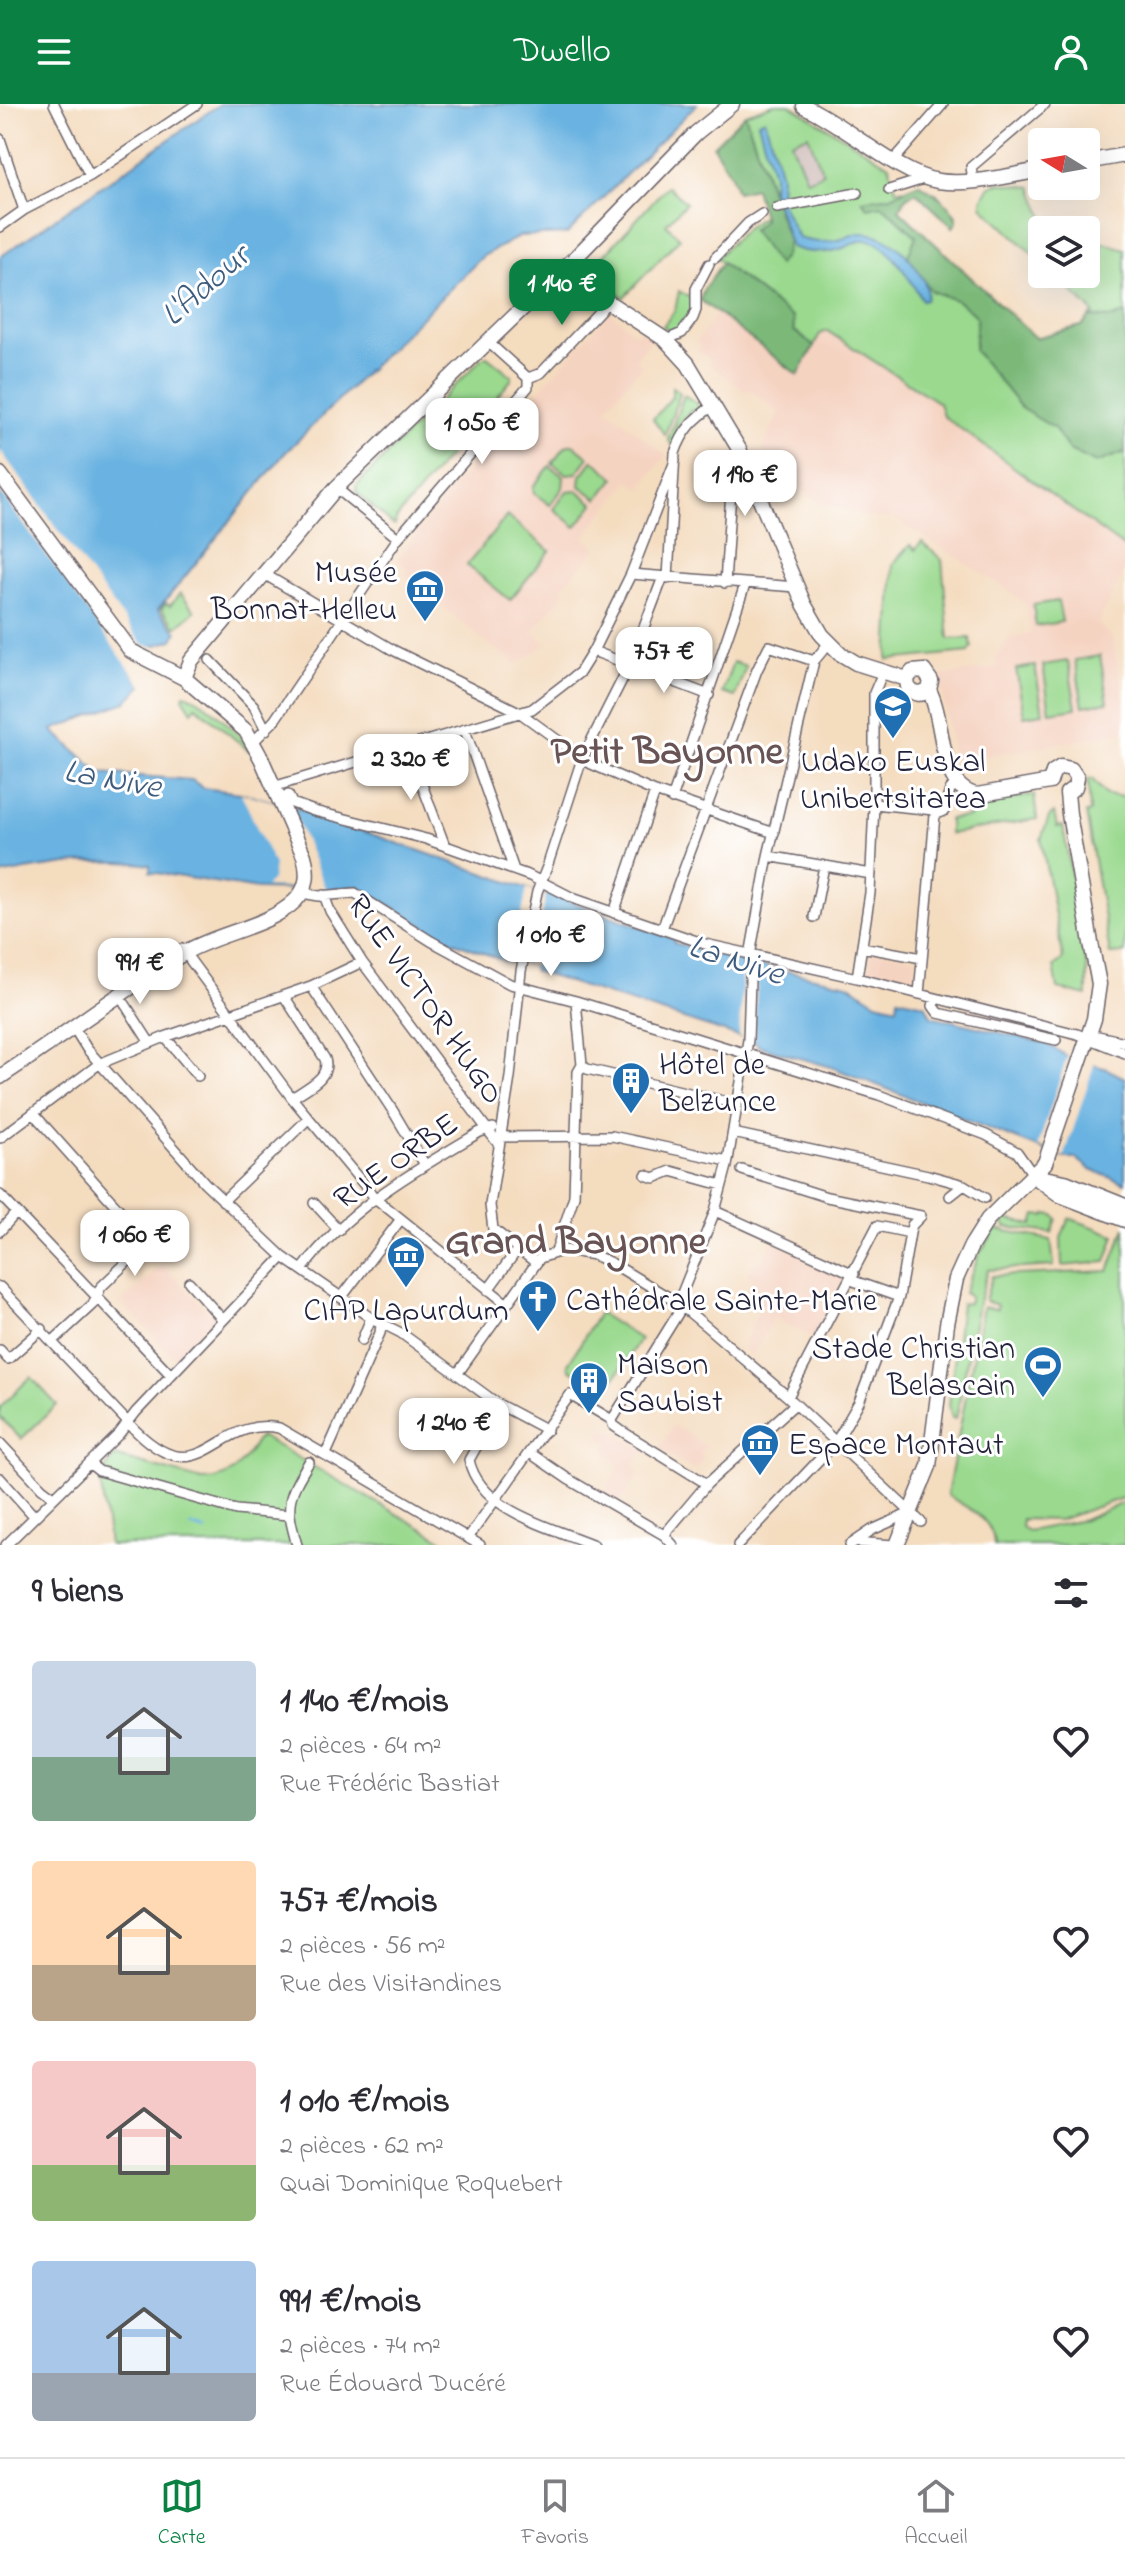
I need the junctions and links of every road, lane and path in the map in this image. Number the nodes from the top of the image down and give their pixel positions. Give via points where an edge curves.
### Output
1 (197, 104) edge
2 (717, 104) edge
3 (732, 104) edge
4 (943, 104) edge
5 (1045, 104) edge
6 (807, 105) edge
7 (59, 106) edge
8 (826, 110) edge
9 (696, 133) junction
10 (0, 139) edge
11 (1125, 155) edge
12 (1100, 159) edge
13 (894, 160) junction
14 (1028, 172) edge
15 (90, 176) junction
16 (927, 178) junction
17 (973, 180) junction
18 (889, 190) dead end
19 (857, 193) dead end
20 (780, 207) dead end
21 (24, 210) junction
22 (762, 214) dead end
23 (0, 227) edge
24 (567, 266) junction
25 (608, 302) junction
26 (666, 340) junction
27 (488, 342) junction
28 (528, 378) junction
29 (714, 405) junction
30 (739, 449) junction
31 (675, 461) junction
32 (0, 474) edge
33 (336, 488) junction
34 (398, 538) junction
35 (264, 574) junction
36 (631, 574) junction
37 (665, 578) junction
38 (725, 583) junction
39 (745, 585) junction
40 (796, 587) junction
41 (343, 620) junction
42 (829, 643) junction
43 (593, 651) junction
44 (210, 660) dead end
45 (814, 661) junction
46 (630, 664) junction
47 (883, 672) junction
48 (184, 678) junction
49 (709, 695) junction
50 (519, 712) junction
51 (266, 730) junction
52 (465, 730) junction
53 (253, 742) junction
54 (408, 747) junction
55 (582, 759) junction
56 (1050, 782) junction
57 (955, 784) junction
58 (273, 787) junction
59 (655, 792) junction
60 (1067, 793) junction
61 (284, 799) junction
62 (672, 799) junction
63 (874, 804) junction
64 (705, 810) junction
65 (944, 811) junction
66 (774, 833) junction
67 (445, 846) junction
68 (768, 856) junction
69 (824, 866) junction
70 (514, 870) junction
71 (871, 874) junction
72 (539, 888) junction
73 (303, 891) junction
74 (324, 895) junction
75 (614, 913) junction
76 (814, 917) dead end
77 (662, 929) junction
78 (862, 947) junction
79 (183, 951) junction
80 (922, 958) junction
81 (752, 959) junction
82 (362, 962) junction
83 (857, 978) junction
84 (311, 986) junction
85 (519, 987) junction
86 (919, 994) junction
87 (284, 996) junction
88 (935, 998) junction
89 (576, 1001) junction
90 (125, 1004) dead end
91 (228, 1014) junction
92 (74, 1028) junction
93 (165, 1037) junction
94 (1088, 1037) junction
95 (1056, 1040) dead end
96 (1125, 1042) edge
97 (150, 1043) junction
98 (746, 1053) junction
99 (1125, 1053) edge
100 (99, 1064) junction
101 (582, 1065) junction
102 (198, 1076) dead end
103 (0, 1077) edge
104 (292, 1098) junction
105 (736, 1104) junction
106 (33, 1113) junction
107 (308, 1119) junction
108 (501, 1125) junction
109 (488, 1129) junction
110 (733, 1133) junction
111 (576, 1137) junction
112 (0, 1138) edge
113 (499, 1141) junction
114 (425, 1165) junction
115 (733, 1166) junction
116 (1034, 1176) junction
117 (652, 1179) dead end
118 (722, 1185) junction
119 (964, 1185) junction
120 (0, 1195) edge
121 (950, 1196) dead end
122 (375, 1198) junction
123 (985, 1198) dead end
124 (223, 1201) junction
125 (314, 1203) dead end
126 (1125, 1206) edge
127 (715, 1211) junction
128 (16, 1213) junction
129 (401, 1219) junction
130 (1125, 1220) edge
131 (339, 1230) junction
132 (0, 1231) edge
133 (910, 1233) junction
134 (517, 1250) junction
135 (556, 1251) junction
136 (283, 1257) junction
137 (535, 1262) junction
138 (302, 1270) junction
139 (852, 1277) junction
140 (189, 1282) dead end
141 (0, 1287) edge
142 (488, 1290) junction
143 (97, 1297) junction
144 (899, 1297) junction
145 (341, 1298) junction
146 (507, 1304) junction
147 (680, 1305) junction
148 (223, 1320) junction
149 (376, 1321) junction
150 (42, 1329) junction
151 (362, 1340) dead end
152 (53, 1341) junction
153 (0, 1350) edge
154 (458, 1373) junction
155 (171, 1375) junction
156 (792, 1400) junction
157 (498, 1404) junction
158 (612, 1420) junction
159 (128, 1423) junction
160 (547, 1430) junction
161 (836, 1442) junction
162 (0, 1443) edge
163 (530, 1453) junction
164 (326, 1454) junction
165 (309, 1462) dead end
166 (89, 1463) junction
167 (0, 1478) edge
168 (708, 1482) junction
169 (54, 1497) junction
170 (493, 1500) junction
171 (288, 1515) junction
172 (34, 1516) junction
173 (916, 1517) junction
174 (887, 1522) junction
175 (664, 1535) junction
176 (468, 1538) junction
177 (897, 1542) edge
178 (852, 1544) edge
179 (6, 1545) edge
180 (297, 1545) edge
181 (480, 1545) edge
182 (594, 1545) edge
183 (673, 1545) edge
184 (738, 1545) edge

1 - 15 street
2 - 9 main road via 698,123
3 - 9 main road
4 - 13 street
5 - 17 street via 971,167
6 - 8 main road
7 - 15 street
8 - 13 main road
9 - 24 main road
10 - 21 street
11 - 12 main road
13 - 16 main road
14 - 17 main road
15 - 21 street
16 - 17 main road
16 - 18 street
19 - 20 street
21 - 23 street
22 - 26 street via 712,261 696,289 693,318 682,333
24 - 25 main road
24 - 27 main road
25 - 26 main road
25 - 28 street via 541,373
26 - 29 main road
27 - 28 street
27 - 33 main road
28 - 34 street via 528,387
29 - 30 main road
29 - 31 street via 681,435
30 - 38 street
30 - 40 main road
31 - 36 street
31 - 37 street
32 - 48 main road via 131,651
33 - 34 street
33 - 35 main road
34 - 41 street
35 - 41 street
35 - 48 main road via 191,661
36 - 37 street
36 - 43 street
37 - 38 street
37 - 46 street
38 - 39 street
39 - 40 street
39 - 49 street
40 - 42 main road
41 - 50 street
41 - 51 street
42 - 45 street
42 - 47 main road via 856,663
43 - 46 street
43 - 50 street via 580,672 557,692
44 - 51 street via 254,706
45 - 64 street via 769,646
45 - 66 street
46 - 49 street
46 - 55 street
47 - 57 main road via 907,679 912,672 924,671 931,681
47 - 63 street via 874,693
48 - 53 main road
49 - 62 street
50 - 52 street
50 - 55 street
51 - 53 street
52 - 54 street
52 - 70 street
53 - 58 main road
54 - 58 street
54 - 67 street
55 - 59 street
55 - 72 street
56 - 57 main road via 977,795
56 - 60 main road via 1056,792
56 - 60 main road via 1056,769 1071,769 1077,783
57 - 65 street
58 - 61 main road
59 - 62 street
59 - 75 street
60 - 94 main road via 1099,984
61 - 67 street
61 - 73 main road via 306,864
62 - 64 street
63 - 65 street
63 - 71 street
64 - 66 street
64 - 77 street
65 - 80 street via 935,815
66 - 68 street
67 - 70 street
68 - 69 street
68 - 81 street
69 - 71 street
69 - 76 street
70 - 72 street
71 - 78 street
72 - 75 street
72 - 85 street
73 - 74 street
73 - 79 main road via 283,911
74 - 82 street, RUE VICTOR HUGO
74 - 85 street via 355,893
75 - 77 street
77 - 81 street
78 - 80 street
78 - 83 street
79 - 91 street
79 - 92 main road
80 - 86 street
81 - 83 street
81 - 98 street
82 - 84 street
82 - 109 street, RUE VICTOR HUGO
83 - 86 street
84 - 87 street
84 - 114 street
85 - 89 street
85 - 108 street
86 - 88 street
87 - 91 street
87 - 104 street via 328,1068
88 - 94 street
88 - 95 street via 938,1013
89 - 98 street
89 - 101 street
90 - 97 street
91 - 93 street
91 - 104 street
92 - 100 street
92 - 103 main road
93 - 97 street
93 - 102 street
94 - 96 street
94 - 99 street
94 - 116 main road via 1050,1151
97 - 100 street
98 - 105 street
98 - 116 street via 879,1095 1002,1142 1018,1153
100 - 106 street
100 - 124 street
101 - 105 street
101 - 111 street
104 - 107 street
105 - 110 street
106 - 112 street
106 - 143 street via 148,1242
107 - 122 street
107 - 124 street
108 - 109 street, RUE ORBE
108 - 113 street
109 - 113 street, RUE VICTOR HUGO
109 - 114 street, RUE ORBE
110 - 115 street
110 - 119 street
111 - 113 street
111 - 115 street via 638,1140
111 - 135 street via 574,1196
113 - 134 street via 490,1205 493,1229
114 - 122 street, RUE ORBE
115 - 118 street
115 - 133 street via 827,1197 921,1216
116 - 126 main road via 1065,1182
116 - 130 main road via 1060,1195
116 - 173 main road via 988,1219 956,1279 929,1466
117 - 118 street via 671,1171
118 - 127 street
119 - 121 street
119 - 123 street
120 - 128 street
122 - 129 street
122 - 131 street, RUE ORBE
124 - 136 street
125 - 131 street
127 - 139 street
127 - 147 street
128 - 132 street
128 - 143 street
129 - 142 street
129 - 145 street
131 - 138 street, RUE ORBE
133 - 139 street via 877,1226
133 - 144 street
134 - 137 street
134 - 142 street
135 - 137 street
135 - 147 street via 583,1252 615,1265
136 - 138 street
136 - 148 street
137 - 146 street
138 - 145 street
139 - 144 street
139 - 156 street
140 - 148 street
141 - 150 street
142 - 146 street
143 - 152 street
143 - 155 street
144 - 161 street via 859,1402
145 - 149 street
146 - 154 street
147 - 156 street
147 - 158 street
148 - 155 street
149 - 151 street
149 - 154 street
149 - 164 street via 380,1333
150 - 152 street
150 - 153 street via 8,1359
152 - 159 street
154 - 157 street
155 - 159 street
156 - 161 street
156 - 168 street
157 - 160 street
157 - 170 street via 469,1460
158 - 160 street via 570,1395
158 - 168 street via 620,1430
159 - 164 street via 149,1444 176,1457 198,1455 239,1431 261,1425 290,1433
159 - 166 street
160 - 163 street
161 - 173 street
161 - 184 street
162 - 169 street
163 - 170 street
163 - 175 street
164 - 176 street
165 - 171 street via 291,1493
166 - 169 street
166 - 171 street via 99,1471 236,1510
167 - 172 street
168 - 175 street
169 - 172 street
170 - 176 street
170 - 182 street
171 - 180 street
172 - 179 street
173 - 174 street
173 - 177 main road
174 - 177 street via 898,1529
174 - 178 street
175 - 183 street
176 - 181 street
177 - 178 street

